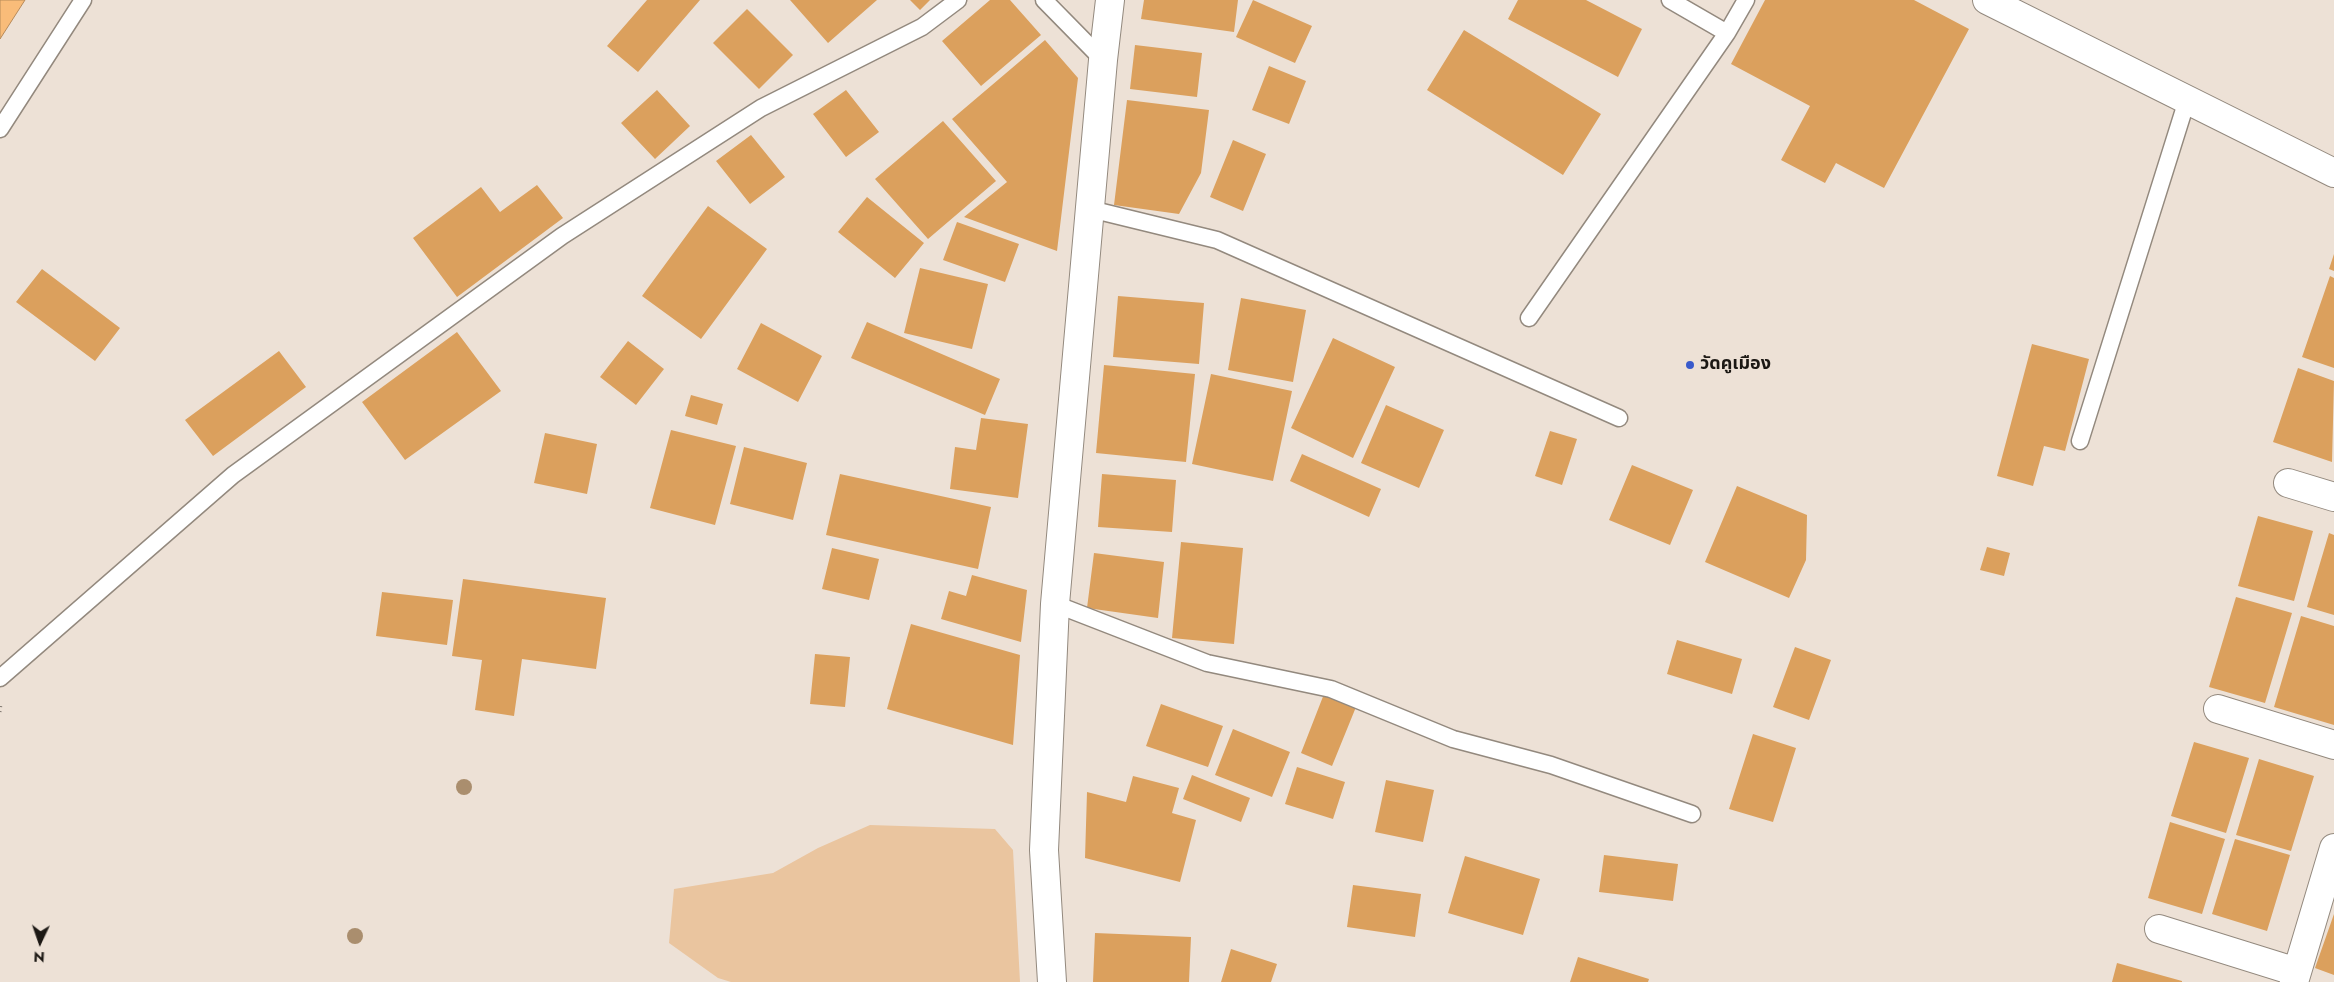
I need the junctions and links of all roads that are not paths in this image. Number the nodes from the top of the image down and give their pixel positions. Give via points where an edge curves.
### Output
1 (83, 0) edge
2 (958, 0) edge
3 (1044, 0) edge
4 (1110, 0) edge
5 (1670, 0) edge
6 (1746, 0) edge
7 (1987, 0) edge
8 (1727, 33) junction
9 (1103, 60) junction
10 (2187, 100) junction
11 (0, 129) edge
12 (2334, 172) edge
13 (1090, 209) junction
14 (1529, 318) dead end
15 (1619, 418) dead end
16 (2080, 441) dead end
17 (2288, 483) dead end
18 (2334, 497) edge
19 (1055, 604) junction
20 (0, 678) edge
21 (2218, 709) dead end
22 (2334, 744) edge
23 (1692, 814) dead end
24 (2334, 848) edge
25 (2159, 929) dead end
26 (2296, 977) edge
27 (1052, 982) edge

1 - 11 lane
2 - 20 lane via 922,27 761,108 562,236 233,475
3 - 9 lane
4 - 9 street
5 - 8 lane
6 - 8 lane
7 - 10 street
8 - 14 lane
9 - 13 street
10 - 12 street
10 - 16 lane
13 - 15 lane via 1217,240
13 - 19 street
17 - 18 street
19 - 23 lane via 1208,664 1331,689 1453,739 1552,765
19 - 27 street via 1044,850
21 - 22 street
24 - 26 street
25 - 26 street

